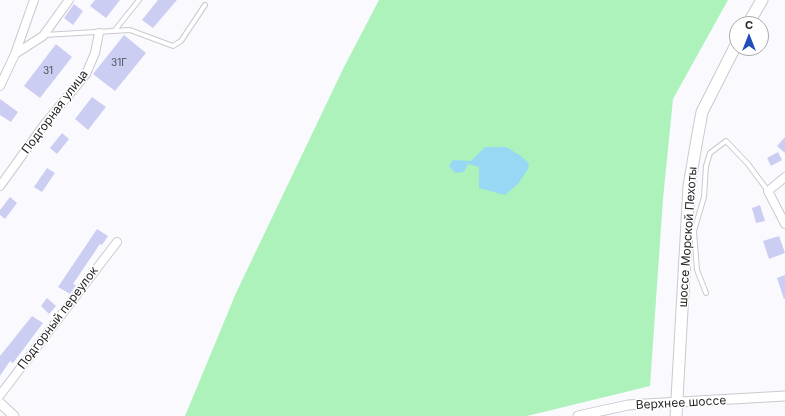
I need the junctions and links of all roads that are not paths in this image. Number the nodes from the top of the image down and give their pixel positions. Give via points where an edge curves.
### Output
1 (69, 0) edge
2 (139, 0) edge
3 (762, 0) edge
4 (30, 1) edge
5 (205, 5) dead end
6 (753, 16) edge
7 (114, 30) junction
8 (99, 33) junction
9 (43, 36) junction
10 (15, 54) junction
11 (730, 56) edge
12 (0, 86) edge
13 (785, 177) edge
14 (0, 186) edge
15 (768, 191) junction
16 (785, 224) edge
17 (117, 242) dead end
18 (706, 293) dead end
19 (0, 395) edge
20 (785, 396) edge
21 (0, 403) edge
22 (677, 404) junction
23 (14, 416) edge
24 (578, 416) edge
25 (676, 416) edge

1 - 9 street
2 - 7 lane
3 - 6 main road
4 - 10 street
5 - 7 lane via 181,41 173,46 130,30
7 - 8 lane
8 - 9 lane
8 - 14 street, Подгорная улица via 95,53 86,74 44,125
9 - 10 street
10 - 12 street
11 - 22 main road, шоссе Морской Пехоты via 702,112 689,186
13 - 15 street
15 - 16 street
15 - 18 lane via 748,164 726,141 710,153 706,166 704,198 694,231 697,270
17 - 19 street, Подгорный переулок
20 - 22 street, Верхнее шоссе
21 - 23 street
22 - 24 street, Верхнее шоссе via 628,405
22 - 25 main road, шоссе Морской Пехоты

